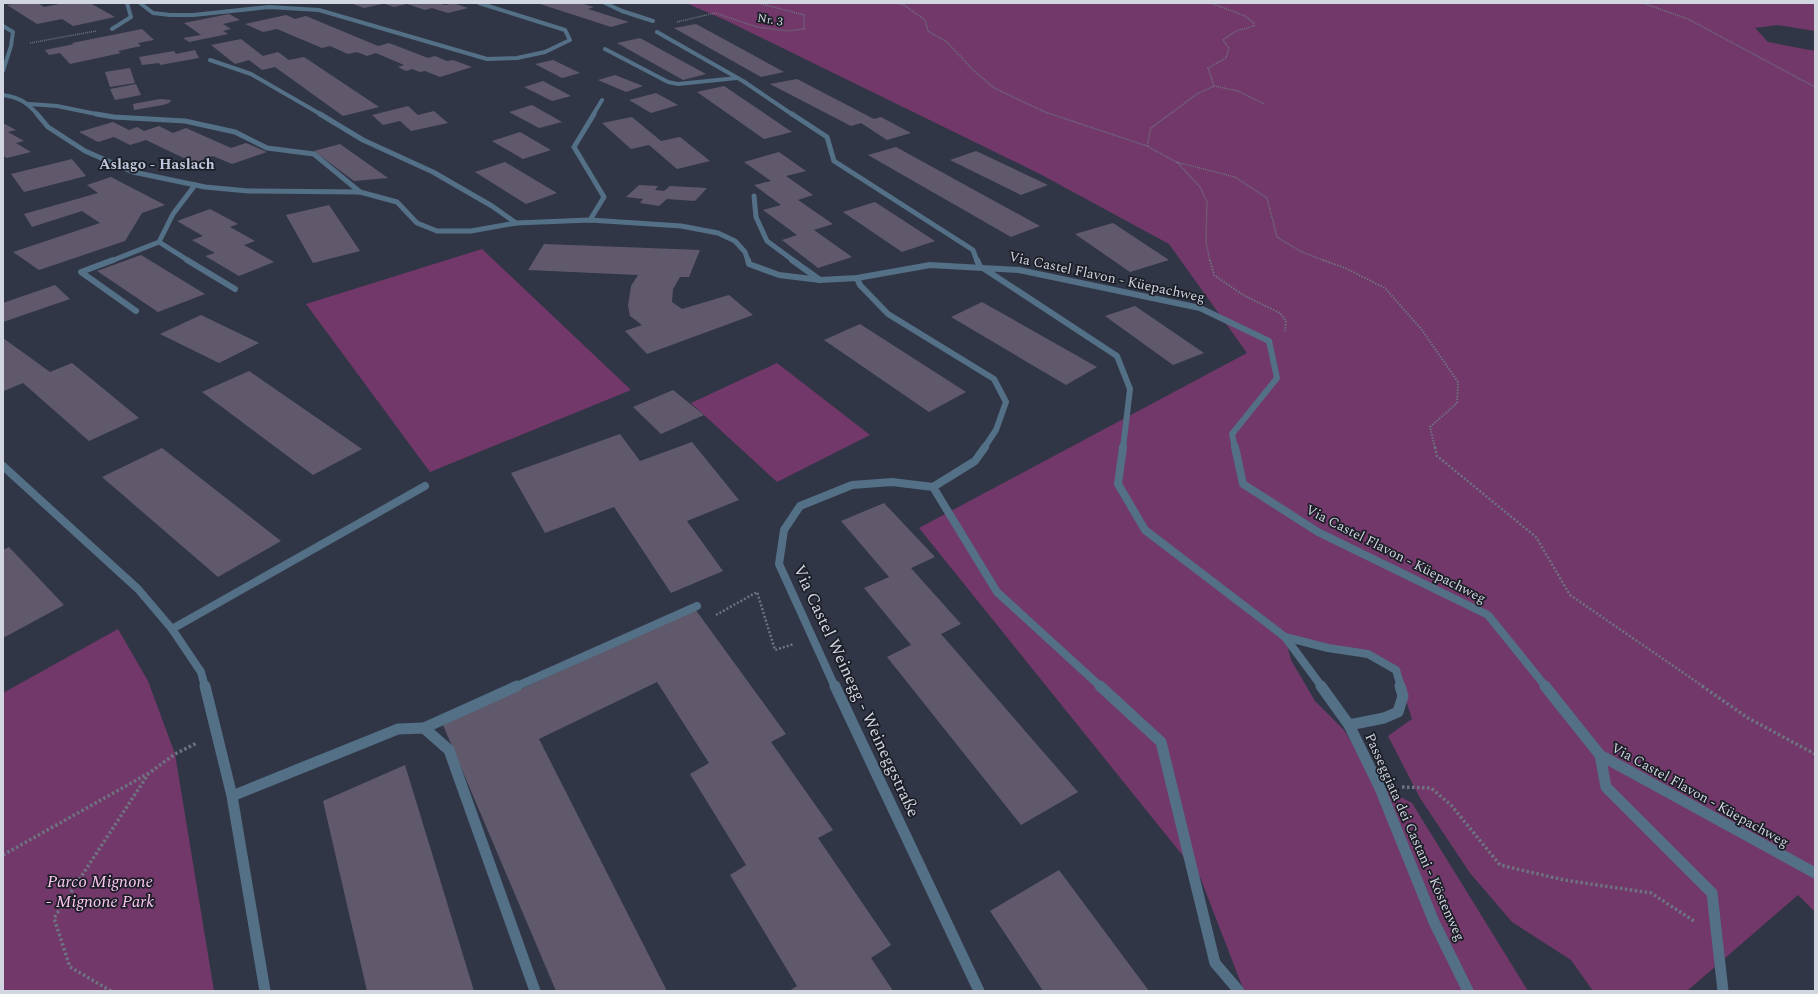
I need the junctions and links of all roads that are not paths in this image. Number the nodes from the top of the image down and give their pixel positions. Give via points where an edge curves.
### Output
1 (127, 3) edge
2 (140, 3) edge
3 (479, 3) edge
4 (605, 3) edge
5 (653, 21) dead end
6 (3, 26) edge
7 (112, 29) dead end
8 (657, 32) dead end
9 (605, 49) dead end
10 (210, 60) dead end
11 (3, 71) edge
12 (737, 78) junction
13 (3, 95) edge
14 (602, 100) dead end
15 (29, 104) junction
16 (195, 185) junction
17 (360, 192) junction
18 (754, 196) dead end
19 (590, 220) junction
20 (516, 223) junction
21 (159, 242) junction
22 (980, 267) junction
23 (857, 278) junction
24 (820, 280) junction
25 (235, 289) dead end
26 (136, 311) dead end
27 (3, 466) edge
28 (426, 486) dead end
29 (933, 487) junction
30 (696, 606) road end
31 (172, 629) junction
32 (1285, 636) junction
33 (1349, 725) junction
34 (424, 728) junction
35 (1600, 755) junction
36 (232, 796) junction
37 (1815, 873) edge
38 (265, 991) edge
39 (535, 991) edge
40 (979, 991) edge
41 (1239, 991) edge
42 (1468, 991) edge
43 (1723, 991) edge

1 - 7 street via 131,17
2 - 3 street via 149,11 167,15 292,6 319,10 487,59 517,58 545,52 570,40 565,30
4 - 5 street
6 - 11 street via 13,32 12,46
8 - 12 street
9 - 12 street via 668,82 678,84
10 - 20 street via 251,74 363,140 433,172
12 - 22 street via 827,137 834,161 974,250
13 - 15 street, Via Castel Flavon - Küepachweg
14 - 19 street via 574,147 604,197
15 - 16 street, Via Castel Flavon - Küepachweg via 48,127 85,151 133,172
15 - 17 street via 57,106 114,117 185,121 235,132 267,148 314,154
16 - 17 street, Via Castel Flavon - Küepachweg via 248,191
16 - 21 street via 173,214
17 - 20 street, Via Castel Flavon - Küepachweg via 397,202 417,223 437,231 471,231
18 - 24 street via 756,217 767,241
19 - 20 street, Via Castel Flavon - Küepachweg
19 - 24 street, Via Castel Flavon - Küepachweg via 681,226 718,233 735,241 745,252 749,264 779,275
21 - 25 street
21 - 26 street via 81,272
22 - 23 street, Via Castel Flavon - Küepachweg via 930,266
22 - 32 street, Passeggiata dei Castani - Köstenweg via 1117,356 1130,389 1118,484 1137,517 1145,530
22 - 35 street, Via Castel Flavon - Küepachweg via 1019,270 1200,308 1269,341 1277,378 1232,434 1243,484 1318,532 1488,615
23 - 24 street, Via Castel Flavon - Küepachweg
23 - 29 street via 860,286 888,314 994,379 1006,402 996,430 975,461
27 - 31 street via 138,589
28 - 31 street
29 - 40 street, Via Castel Weinegg - Weineggstraße via 892,482 852,485 800,506 784,530 780,564 812,638
29 - 41 street via 997,592 1162,742 1215,964
30 - 34 street
31 - 36 street via 201,672
32 - 33 street, Passeggiata dei Castani - Köstenweg
32 - 33 street via 1328,648 1368,654 1396,670 1403,696 1398,712 1384,718
33 - 42 street, Passeggiata dei Castani - Köstenweg via 1379,786 1434,922
34 - 36 street via 398,729
34 - 39 street via 449,750
35 - 37 street, Via Castel Flavon - Küepachweg
35 - 43 street via 1606,787 1712,893
36 - 38 street

